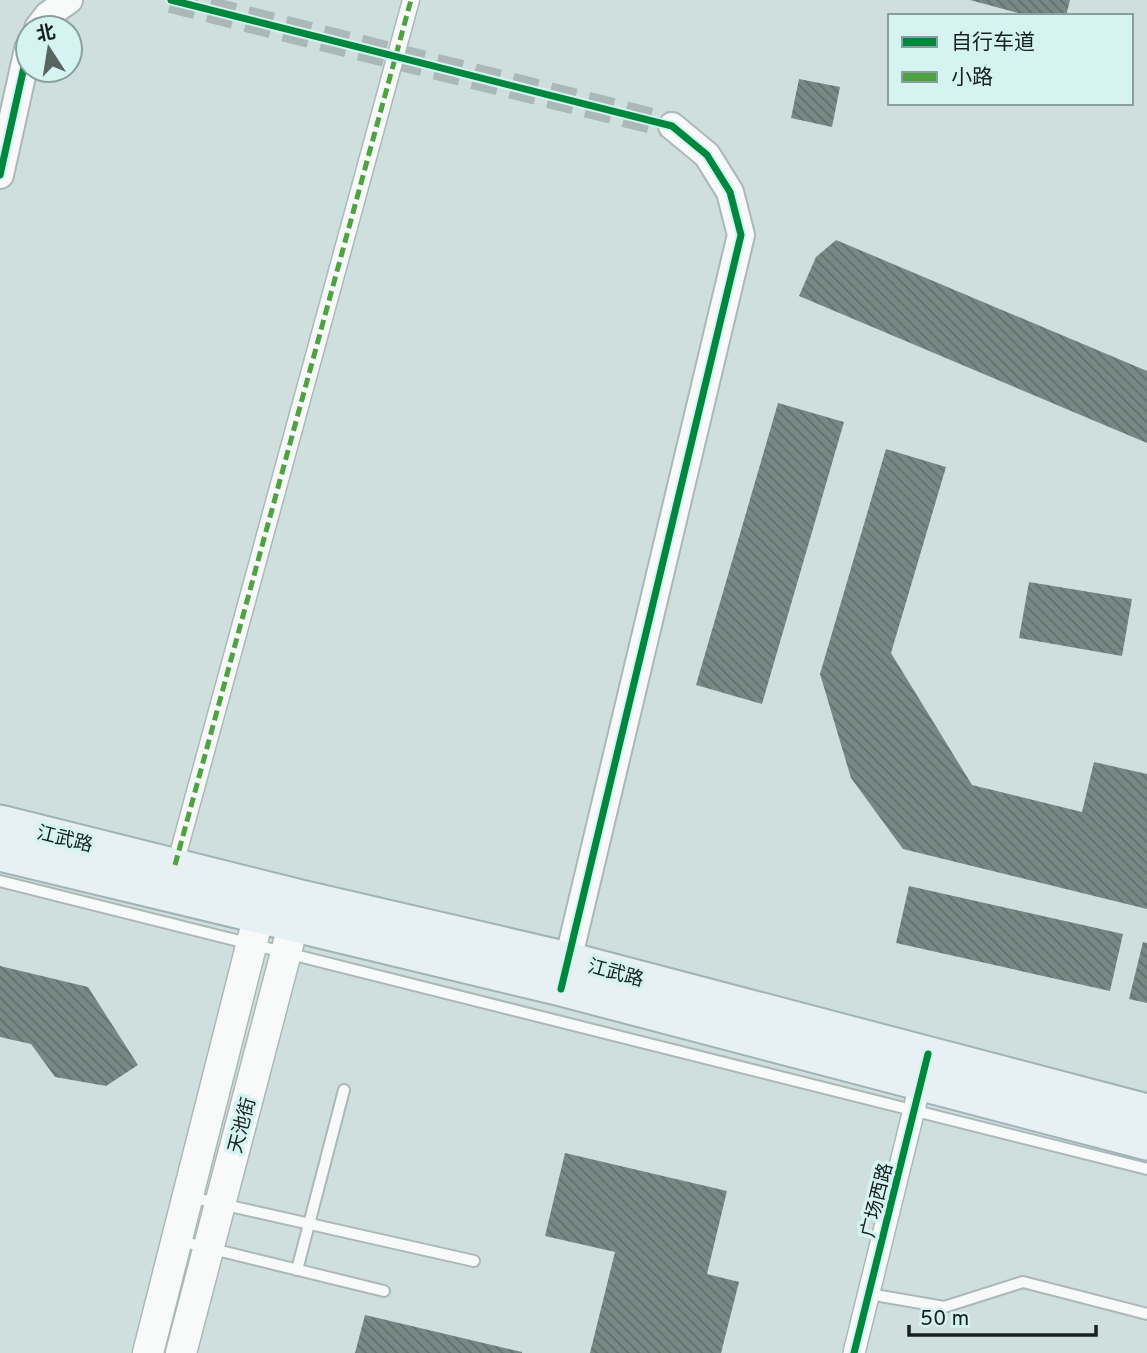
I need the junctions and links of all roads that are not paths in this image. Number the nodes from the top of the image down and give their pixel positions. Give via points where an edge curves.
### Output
1 (69, 0) edge
2 (411, 0) edge
3 (49, 14) edge
4 (20, 84) edge
5 (672, 126) tunnel mouth
6 (0, 175) edge
7 (0, 822) edge
8 (0, 855) edge
9 (175, 865) junction
10 (0, 881) edge
11 (259, 917) junction
12 (293, 926) junction
13 (564, 974) junction
14 (921, 1083) junction
15 (344, 1090) dead end
16 (1147, 1111) edge
17 (1147, 1143) edge
18 (1147, 1169) edge
19 (188, 1197) junction
20 (220, 1204) junction
21 (309, 1224) junction
22 (177, 1241) junction
23 (209, 1248) junction
24 (474, 1261) dead end
25 (297, 1270) junction
26 (384, 1291) dead end
27 (869, 1294) junction
28 (1147, 1314) edge
29 (148, 1353) edge
30 (181, 1353) edge
31 (854, 1353) edge

1 - 3 street
2 - 9 street
4 - 6 street
5 - 13 street via 707,155 730,192 741,235
7 - 9 main road, 江武路
8 - 11 main road, 江武路
9 - 11 main road, 江武路
10 - 11 lane
11 - 12 main road, 江武路
11 - 12 lane
11 - 19 main road
12 - 13 main road, 江武路
12 - 14 lane
12 - 20 main road, 天池街
13 - 14 main road, 江武路
14 - 16 main road, 江武路
14 - 17 main road, 江武路
14 - 18 lane
14 - 27 street, 广场西路
15 - 21 lane
19 - 20 lane
19 - 22 main road
20 - 21 lane
20 - 23 main road, 天池街
21 - 24 lane
21 - 25 lane
22 - 23 lane
22 - 29 main road
23 - 25 lane
23 - 30 main road, 天池街
25 - 26 lane
27 - 28 lane via 944,1307 1023,1282
27 - 31 street, 广场西路

